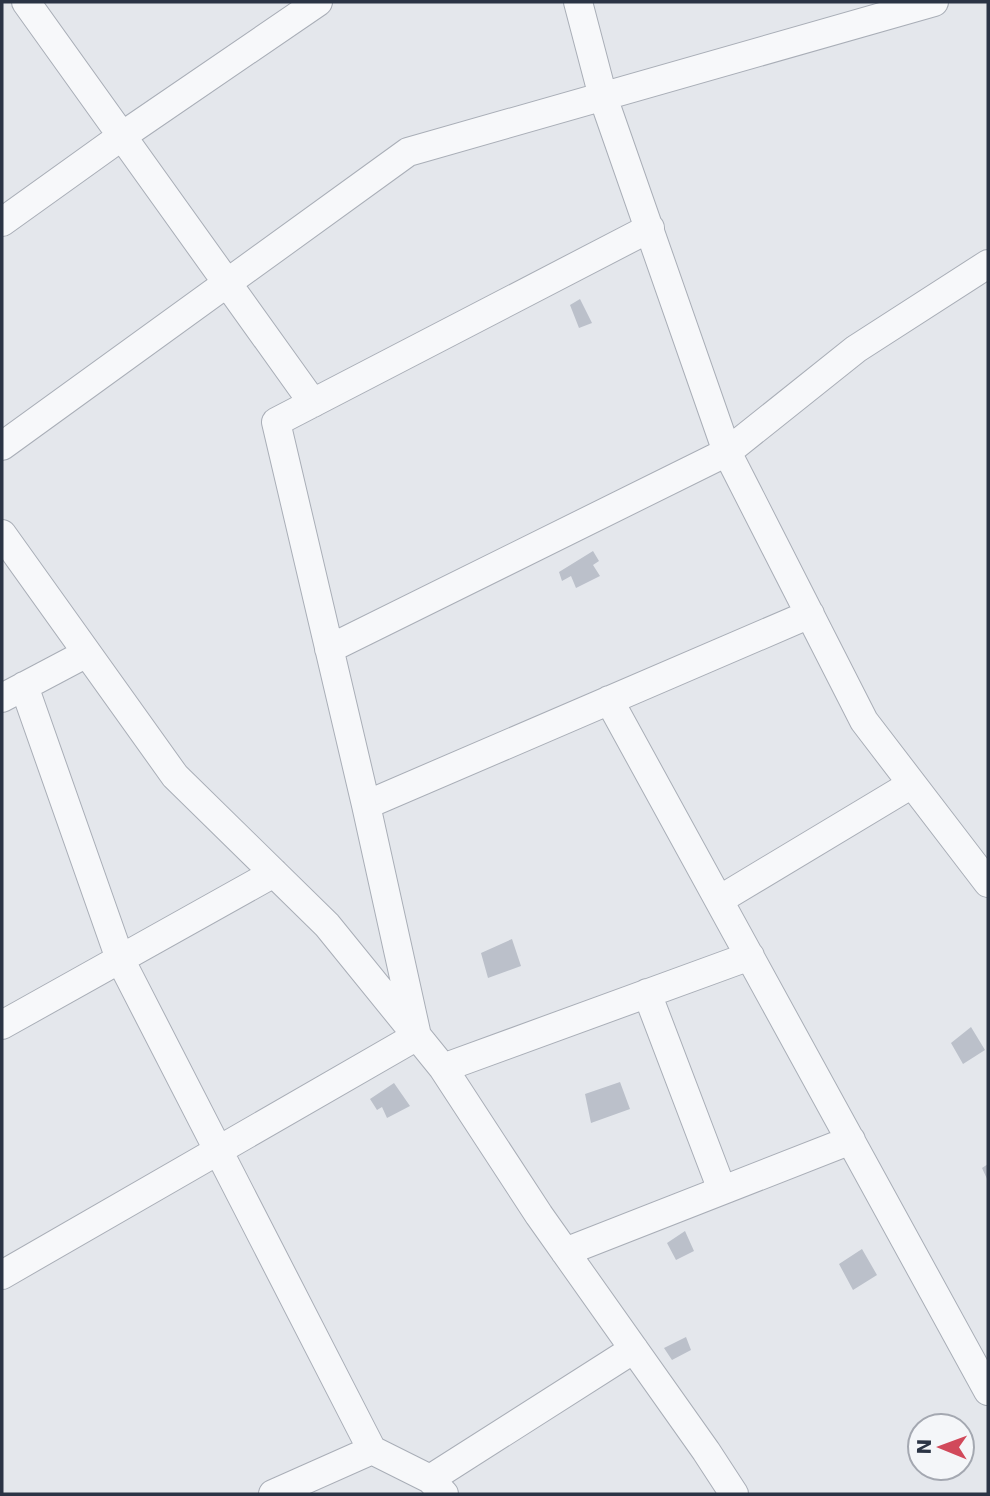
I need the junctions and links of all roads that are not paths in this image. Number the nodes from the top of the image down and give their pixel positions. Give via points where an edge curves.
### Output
1 (10, 2) edge
2 (26, 2) edge
3 (317, 2) edge
4 (578, 2) edge
5 (934, 2) edge
6 (2, 7) edge
7 (603, 97) junction
8 (122, 136) junction
9 (2, 222) edge
10 (650, 228) junction
11 (988, 264) edge
12 (228, 283) junction
13 (313, 403) junction
14 (2, 446) edge
15 (727, 452) junction
16 (2, 534) edge
17 (810, 614) junction
18 (329, 649) junction
19 (87, 653) junction
20 (13, 692) edge
21 (609, 701) junction
22 (912, 784) junction
23 (366, 805) junction
24 (274, 873) junction
25 (988, 883) edge
26 (719, 900) junction
27 (750, 956) junction
28 (120, 959) junction
29 (647, 993) junction
30 (2, 1025) edge
31 (416, 1036) junction
32 (443, 1068) junction
33 (850, 1140) junction
34 (218, 1150) junction
35 (722, 1190) junction
36 (565, 1252) junction
37 (2, 1275) edge
38 (634, 1349) junction
39 (988, 1391) edge
40 (372, 1450) junction
41 (437, 1487) edge
42 (273, 1494) edge
43 (734, 1494) edge

1 - 6 street
2 - 8 street
3 - 8 street
4 - 7 street
5 - 7 street
7 - 10 street
7 - 12 street via 408,152
8 - 9 street
8 - 12 street
10 - 13 street
10 - 15 street
11 - 15 street via 856,349
12 - 13 street
12 - 14 street
13 - 18 street via 275,422
15 - 17 street
15 - 18 street
16 - 19 street
17 - 21 street
17 - 22 street via 864,721
18 - 23 street
19 - 20 street
19 - 24 street via 175,776
20 - 28 street
21 - 23 street
21 - 26 street
22 - 25 street
22 - 26 street
23 - 31 street
24 - 28 street
24 - 31 street via 327,925
26 - 27 street
27 - 29 street
27 - 33 street
28 - 30 street
28 - 34 street
29 - 32 street
29 - 35 street
31 - 32 street
31 - 34 street
32 - 36 street
33 - 35 street
33 - 39 street
34 - 37 street
34 - 40 street
35 - 36 street
36 - 38 street
38 - 41 street
38 - 43 street
40 - 41 street
40 - 42 street

